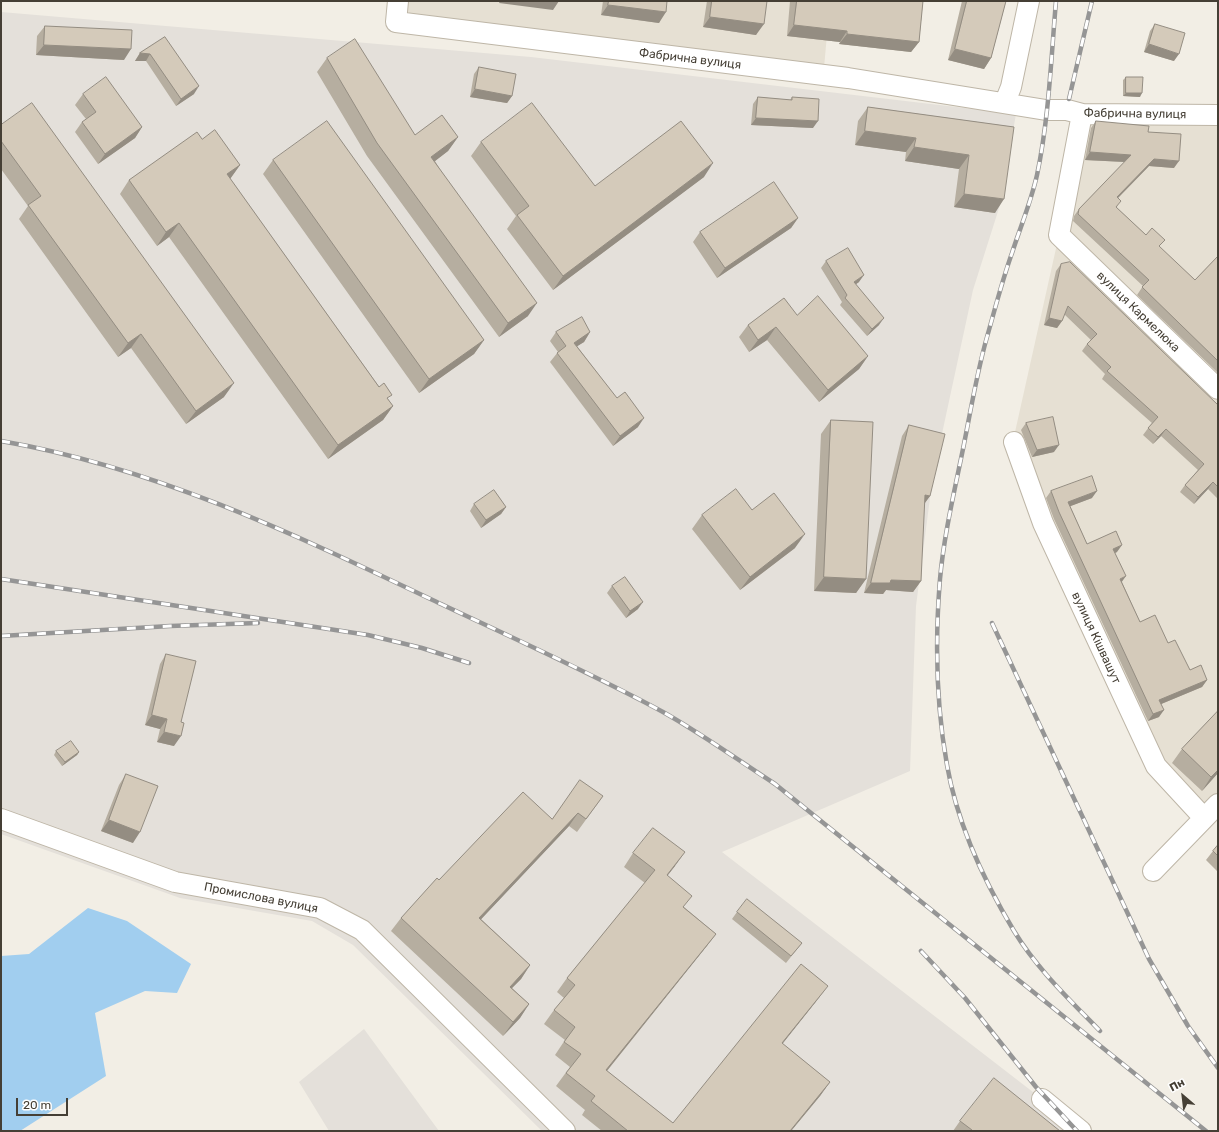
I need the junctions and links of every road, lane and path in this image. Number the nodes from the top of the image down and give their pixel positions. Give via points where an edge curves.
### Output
1 (398, 1) edge
2 (1030, 1) edge
3 (1006, 102) junction
4 (1082, 114) junction
5 (1218, 114) edge
6 (1218, 389) edge
7 (1014, 442) dead end
8 (1218, 804) edge
9 (1204, 818) junction
10 (1, 819) edge
11 (1153, 871) dead end
12 (1042, 1099) dead end
13 (566, 1131) edge
14 (1081, 1131) edge

1 - 3 street, Фабрична вулиця via 396,22 848,78
2 - 3 street
3 - 4 street, Фабрична вулиця
4 - 5 street, Фабрична вулиця
4 - 6 street, вулиця Кармелюка via 1059,235
7 - 9 street, вулиця Кішвашут via 1043,524 1156,766
8 - 9 street
9 - 11 street
10 - 13 street, Промислова вулиця via 175,882 320,908 362,930
12 - 14 street

